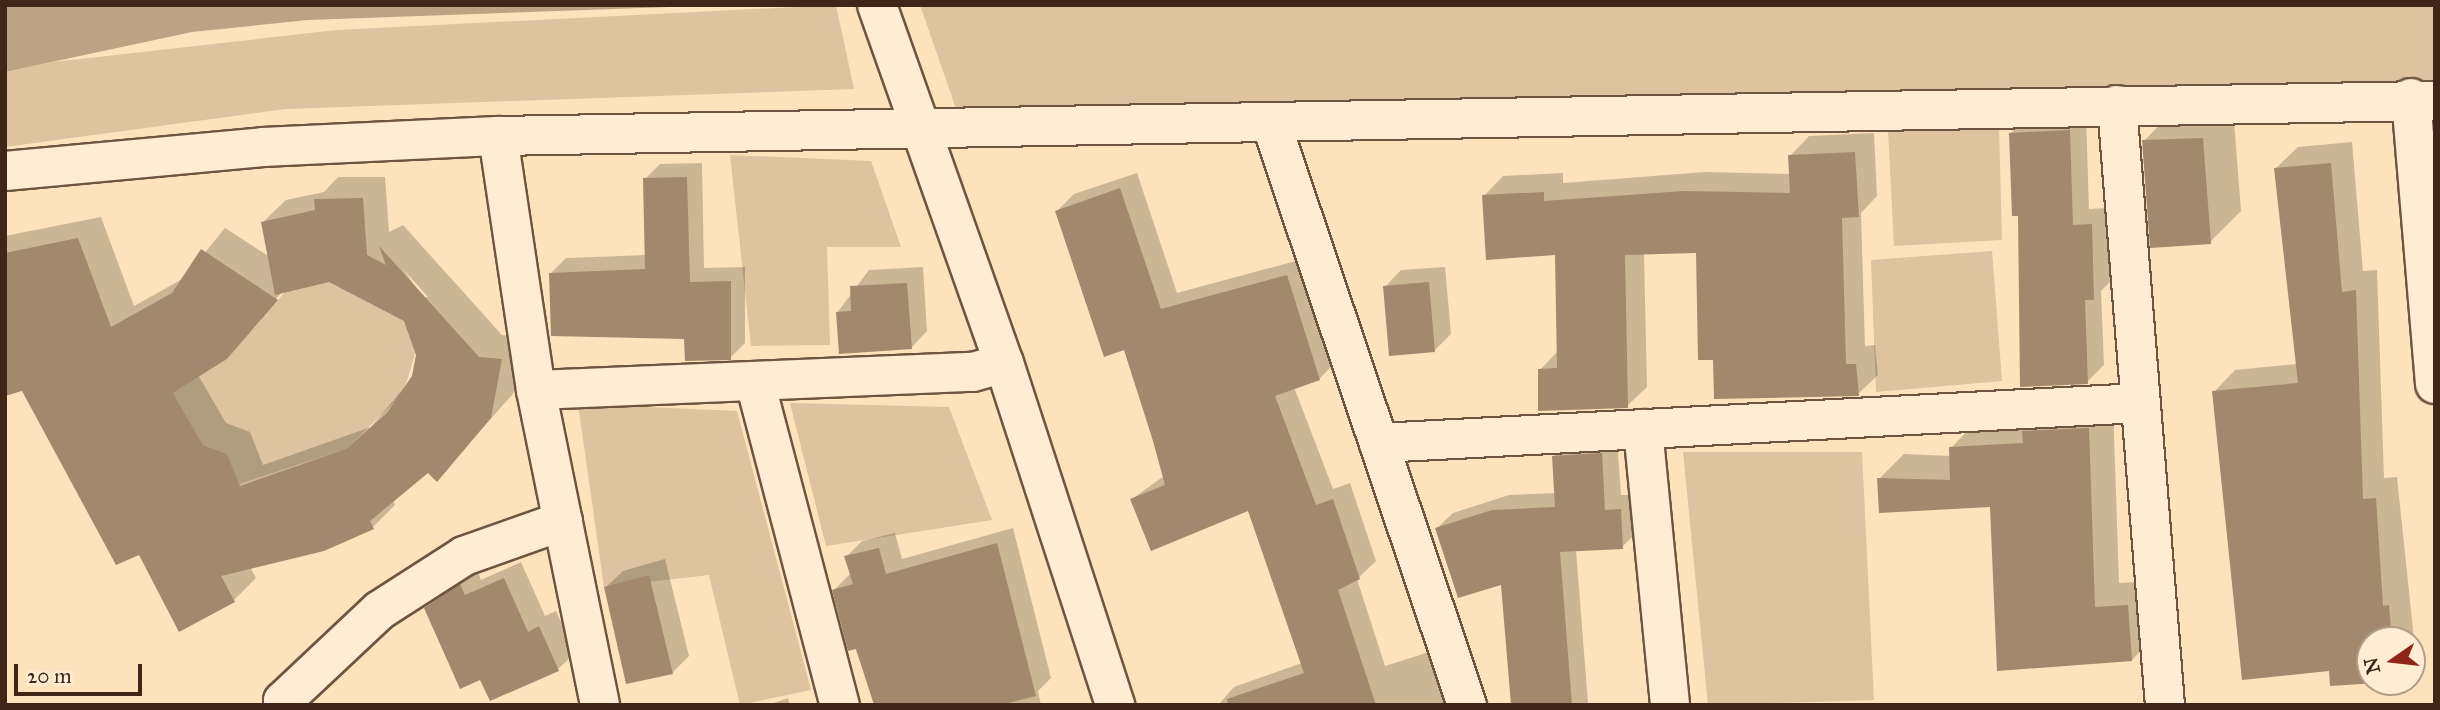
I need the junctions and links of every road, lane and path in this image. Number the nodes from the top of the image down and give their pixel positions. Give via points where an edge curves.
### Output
1 (877, 5) edge
2 (2423, 100) edge
3 (2117, 105) junction
4 (1271, 123) junction
5 (919, 124) junction
6 (498, 136) junction
7 (5, 171) edge
8 (1004, 363) junction
9 (755, 382) junction
10 (2435, 384) edge
11 (536, 390) junction
12 (2139, 403) junction
13 (1643, 429) junction
14 (1379, 443) junction
15 (563, 521) junction
16 (286, 705) edge
17 (600, 705) edge
18 (840, 705) edge
19 (1115, 705) edge
20 (1467, 705) edge
21 (1670, 705) edge
22 (2165, 705) edge

1 - 5 street
2 - 3 street
2 - 10 street
3 - 4 street
3 - 12 street
4 - 5 street
4 - 14 street
5 - 6 street
5 - 8 street
6 - 7 street via 263,147
6 - 11 street
8 - 9 street via 973,372
8 - 19 street
9 - 11 street
9 - 18 street
11 - 15 street
12 - 13 street
12 - 22 street
13 - 14 street
13 - 21 street
14 - 20 street
15 - 16 street via 464,556 380,610 283,701
15 - 17 street

